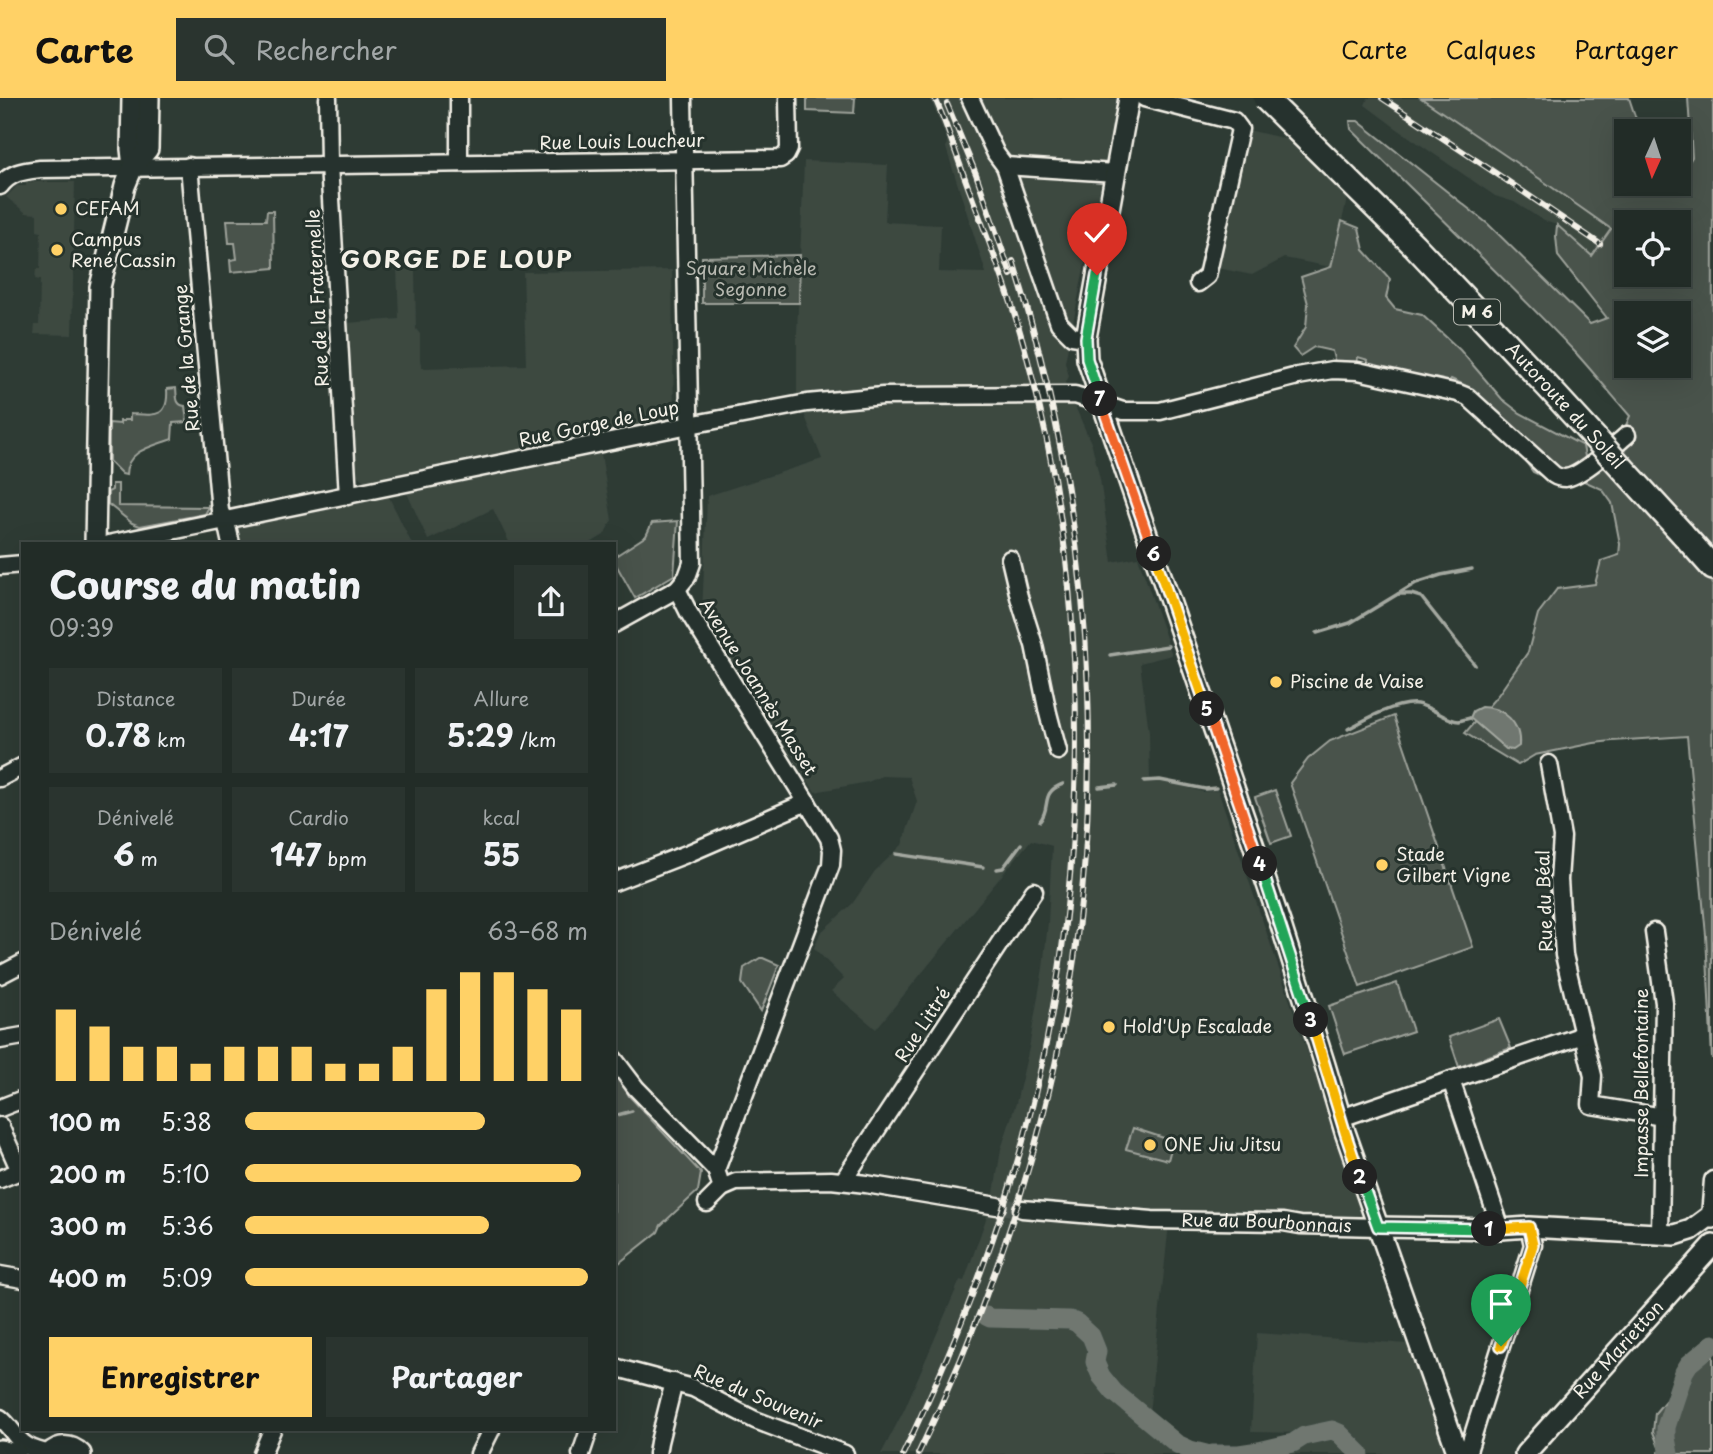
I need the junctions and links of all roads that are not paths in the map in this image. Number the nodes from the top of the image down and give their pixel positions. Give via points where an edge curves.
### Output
1 (132, 98) edge
2 (149, 98) edge
3 (328, 98) edge
4 (459, 98) edge
5 (683, 98) edge
6 (788, 98) edge
7 (970, 98) edge
8 (1129, 98) edge
9 (1144, 98) edge
10 (1265, 98) edge
11 (1284, 98) edge
12 (684, 160) junction
13 (458, 163) junction
14 (329, 164) junction
15 (189, 166) junction
16 (1005, 166) junction
17 (133, 167) junction
18 (1115, 173) junction
19 (0, 186) edge
20 (1198, 283) dead end
21 (1086, 338) junction
22 (1102, 404) junction
23 (689, 425) junction
24 (1627, 435) dead end
25 (348, 496) junction
26 (224, 522) junction
27 (1687, 529) junction
28 (95, 542) edge
29 (119, 542) edge
30 (230, 542) edge
31 (1713, 548) edge
32 (1010, 559) dead end
33 (21, 564) edge
34 (0, 566) edge
35 (1713, 568) edge
36 (677, 589) junction
37 (616, 623) edge
38 (1058, 751) dead end
39 (1549, 764) dead end
40 (807, 802) junction
41 (616, 881) edge
42 (1034, 891) dead end
43 (1654, 932) dead end
44 (21, 964) edge
45 (0, 975) edge
46 (1583, 1035) junction
47 (21, 1036) edge
48 (0, 1040) edge
49 (616, 1062) edge
50 (1451, 1080) junction
51 (21, 1100) edge
52 (0, 1108) edge
53 (1663, 1117) junction
54 (1341, 1118) junction
55 (0, 1126) edge
56 (716, 1170) junction
57 (0, 1180) edge
58 (1713, 1180) edge
59 (843, 1181) junction
60 (722, 1188) junction
61 (707, 1203) dead end
62 (997, 1206) tunnel mouth
63 (1023, 1209) tunnel mouth
64 (1712, 1217) edge
65 (1378, 1227) junction
66 (1529, 1227) junction
67 (1502, 1229) junction
68 (1660, 1234) junction
69 (1713, 1245) edge
70 (0, 1275) edge
71 (21, 1279) edge
72 (616, 1368) edge
73 (674, 1382) junction
74 (0, 1418) edge
75 (272, 1431) edge
76 (490, 1431) edge
77 (589, 1431) edge
78 (63, 1448) edge
79 (0, 1450) edge
80 (16, 1454) edge
81 (262, 1454) edge
82 (479, 1454) edge
83 (581, 1454) edge
84 (657, 1454) edge
85 (845, 1454) edge
86 (1458, 1454) edge
87 (1467, 1454) edge
88 (1525, 1454) edge

1 - 17 main road
2 - 17 main road via 148,149
3 - 14 street, Rue de la Fraternelle
4 - 13 street
5 - 12 street, Avenue Joannès Masset
6 - 12 street, Rue Louis Loucheur via 789,149 780,159
7 - 16 street
8 - 18 main road
9 - 20 street via 1239,125 1207,276
10 - 27 highway, Autoroute du Soleil / M 6, bridge
11 - 27 highway, Autoroute du Soleil / M 6 via 1560,379
12 - 13 street, Rue Louis Loucheur
12 - 23 street, Avenue Joannès Masset
13 - 14 street, Rue Louis Loucheur
14 - 15 street, Rue Louis Loucheur
14 - 25 street, Rue de la Fraternelle
15 - 17 street, Rue Louis Loucheur
15 - 26 street, Rue de la Grange
16 - 18 street
16 - 21 street via 1059,323 1072,336
17 - 19 street, Rue Louis Loucheur via 19,171
17 - 28 main road via 100,287
18 - 21 main road
21 - 22 main road via 1087,359
22 - 23 street, Rue Gorge de Loup via 1075,395 884,396 807,403
22 - 24 street, Rue Gorge de Loup via 1123,411 1160,411 1298,376 1358,371 1468,397 1563,479 1586,469
22 - 54 main road via 1277,913
23 - 25 street, Rue Gorge de Loup
23 - 36 street, Avenue Joannès Masset via 692,563
25 - 26 street, Rue Gorge de Loup
26 - 29 street, Rue Gorge de Loup
26 - 30 street, Rue de la Grange
27 - 31 highway, Autoroute du Soleil / M 6
27 - 35 highway, Autoroute du Soleil / M 6
32 - 38 street
33 - 34 street
36 - 37 street
36 - 40 street, Avenue Joannès Masset
39 - 46 street, Rue du Béal via 1562,837 1559,880 1564,955
40 - 41 street
40 - 56 street, Avenue Joannès Masset via 829,838 831,865
42 - 59 street, Rue Littré
43 - 53 street, Impasse Bellefontaine via 1664,1003
44 - 45 street
46 - 50 street
46 - 53 street, Rue du Béal via 1593,1076 1591,1105
47 - 48 street
49 - 56 street
50 - 54 street
50 - 67 street
51 - 52 street
53 - 68 street, Impasse Bellefontaine
54 - 65 main road
55 - 57 street via 20,1171
56 - 60 street
58 - 64 street
59 - 60 street via 753,1180
59 - 62 street
60 - 61 street
63 - 65 street, Rue du Bourbonnais via 1152,1220
64 - 68 main road, Rue du Bourbonnais via 1683,1233
65 - 67 main road, Rue du Bourbonnais
65 - 86 main road
66 - 67 main road, Rue du Bourbonnais
66 - 68 main road, Rue du Bourbonnais
66 - 87 street via 1533,1245
69 - 88 main road, Rue Marietton
70 - 71 street
72 - 73 street, Rue du Souvenir
73 - 84 street
73 - 85 street, Rue du Souvenir via 755,1420
74 - 78 street via 32,1449
75 - 81 street
76 - 82 street
77 - 83 street
79 - 80 main road

